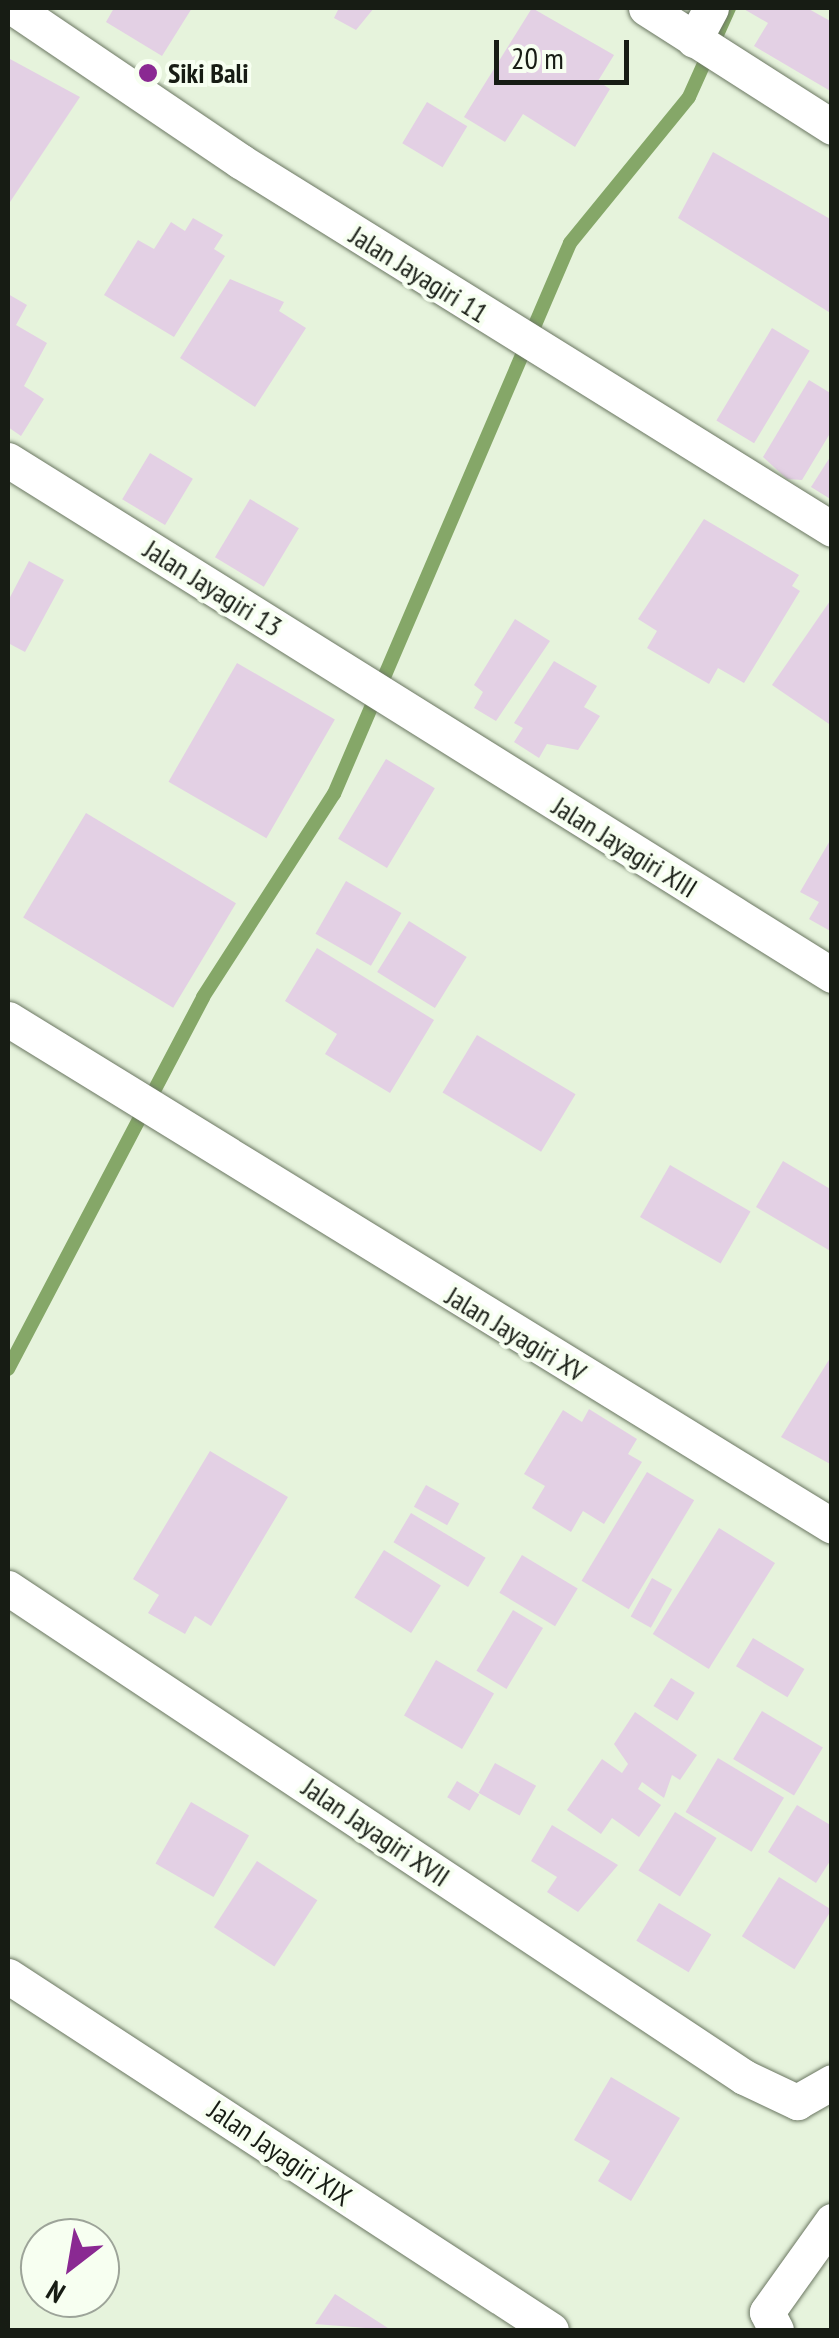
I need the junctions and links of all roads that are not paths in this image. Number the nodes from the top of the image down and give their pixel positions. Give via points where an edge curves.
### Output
1 (14, 8) edge
2 (646, 8) edge
3 (711, 8) edge
4 (696, 41) junction
5 (832, 127) edge
6 (8, 460) edge
7 (832, 529) edge
8 (417, 720) joint
9 (832, 976) edge
10 (8, 1019) edge
11 (832, 1526) edge
12 (8, 1588) edge
13 (8, 1976) edge
14 (832, 2082) edge
15 (832, 2221) edge
16 (552, 2330) edge
17 (776, 2330) edge

1 - 7 street, Jalan Jayagiri 11 via 570,370
2 - 4 street
3 - 4 street
4 - 5 street
6 - 8 street, Jalan Jayagiri 13
8 - 9 street, Jalan Jayagiri XIII
10 - 11 street, Jalan Jayagiri XV via 198,1143
12 - 14 street, Jalan Jayagiri XVII via 744,2077 797,2102
13 - 16 street, Jalan Jayagiri XIX
15 - 17 street via 767,2312

